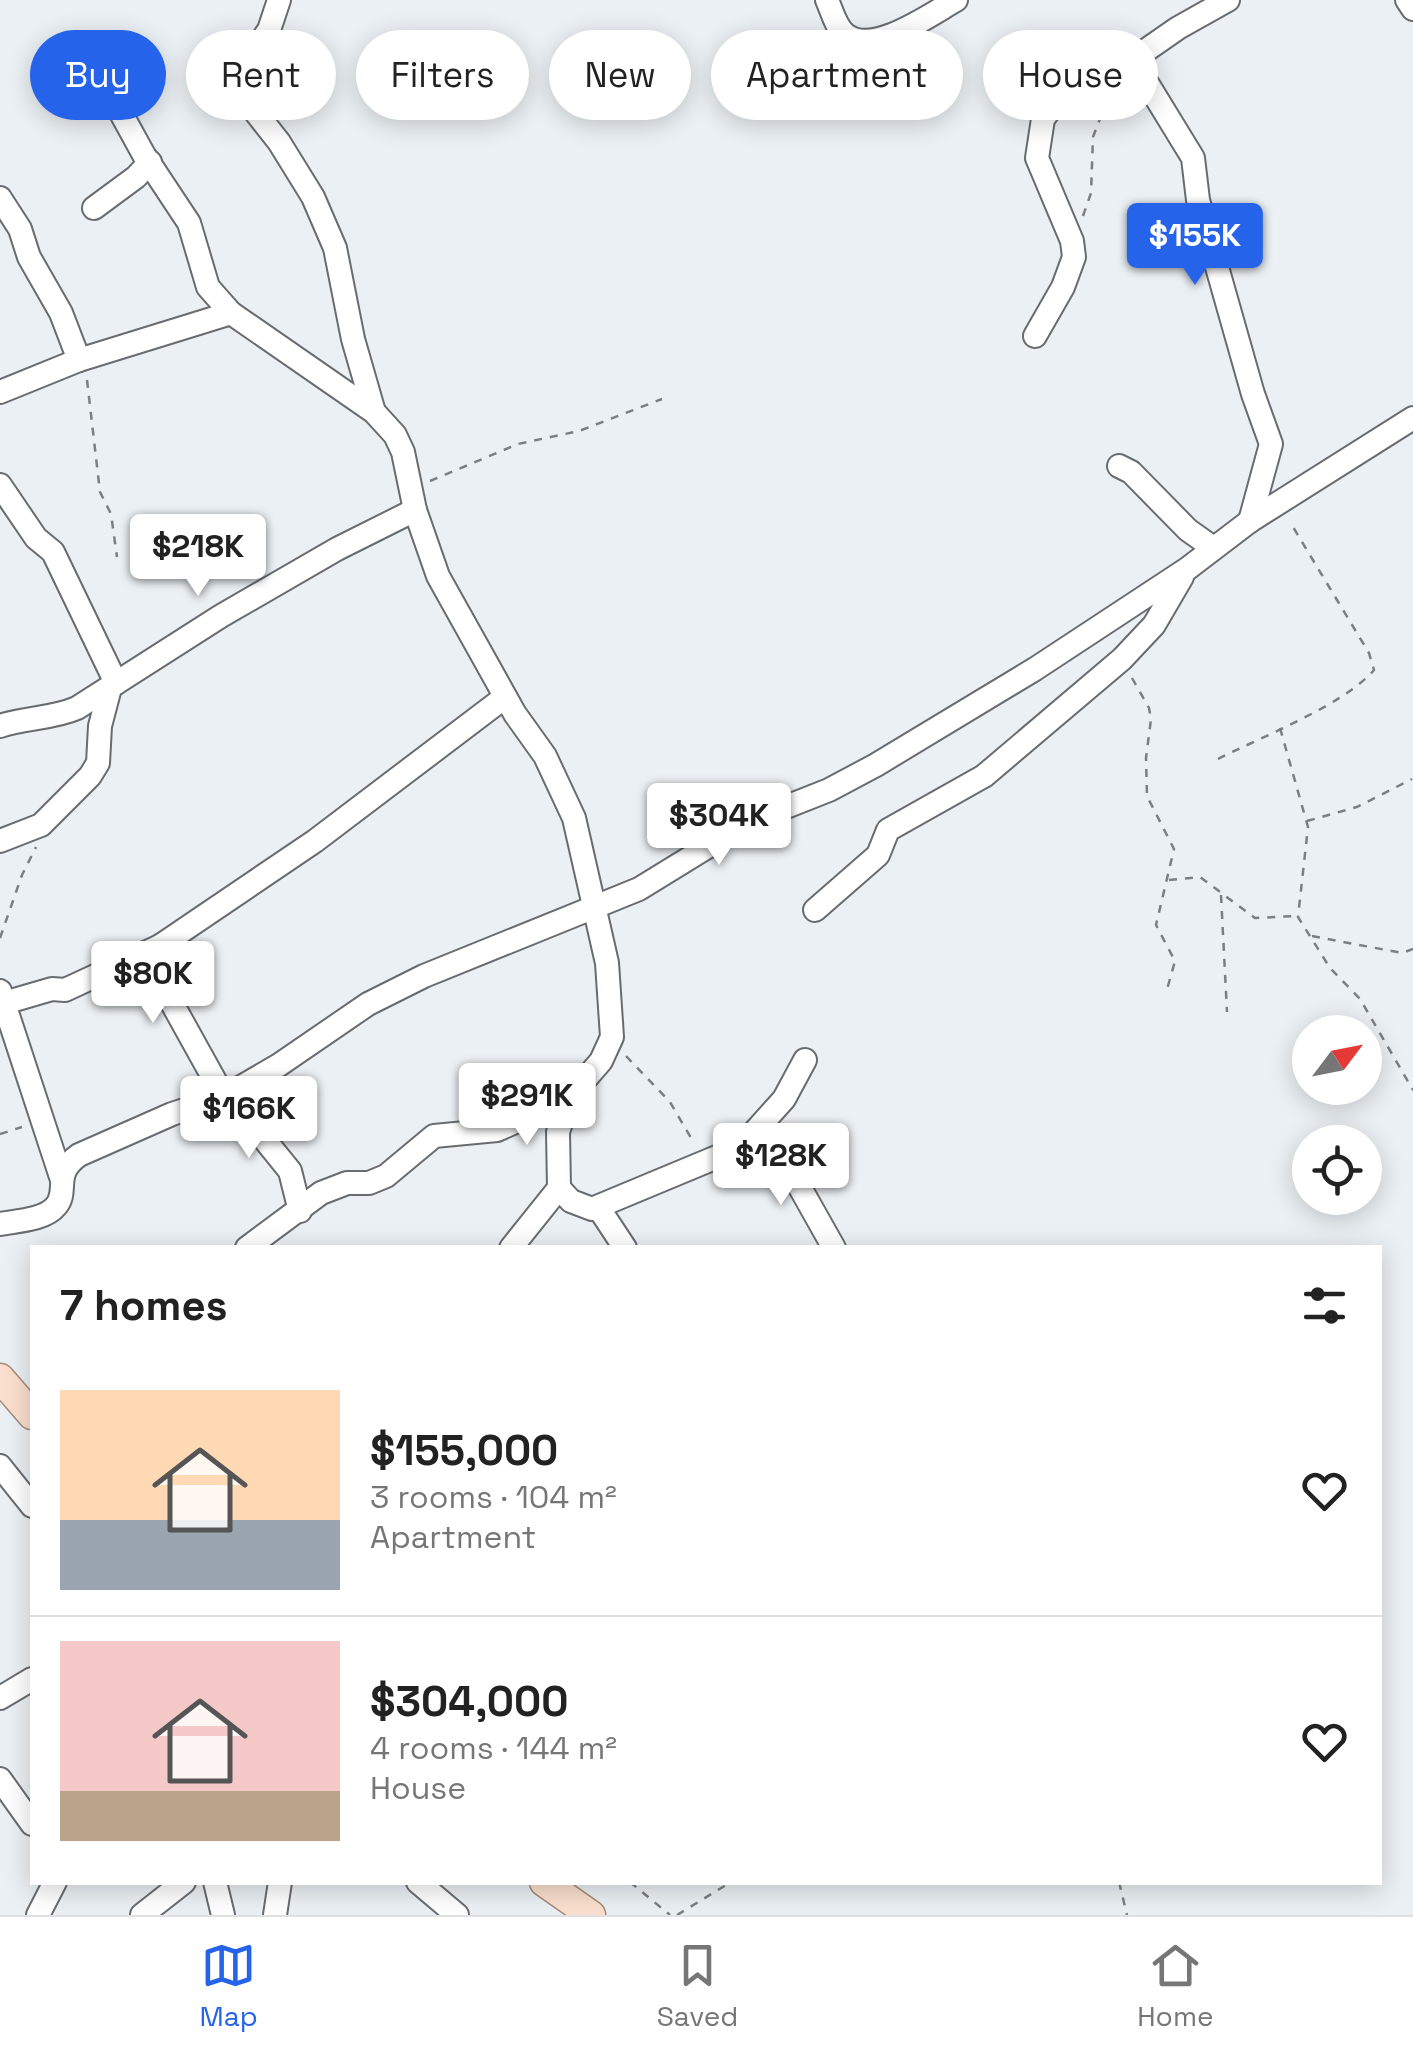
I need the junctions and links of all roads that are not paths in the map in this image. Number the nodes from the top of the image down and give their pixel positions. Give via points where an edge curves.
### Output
1 (279, 0) edge
2 (827, 0) edge
3 (956, 0) edge
4 (1190, 0) edge
5 (1228, 0) edge
6 (1407, 0) edge
7 (1413, 10) edge
8 (1178, 28) junction
9 (1158, 42) edge
10 (1158, 109) edge
11 (125, 120) edge
12 (1042, 120) edge
13 (150, 162) junction
14 (0, 198) edge
15 (94, 208) dead end
16 (231, 313) junction
17 (1035, 336) dead end
18 (82, 359) junction
19 (0, 392) edge
20 (374, 412) junction
21 (1413, 418) edge
22 (1119, 466) dead end
23 (0, 485) edge
24 (413, 500) junction
25 (1250, 521) junction
26 (1212, 547) junction
27 (1187, 569) junction
28 (113, 686) junction
29 (506, 697) junction
30 (0, 726) edge
31 (0, 840) edge
32 (594, 908) junction
33 (815, 910) dead end
34 (160, 946) junction
35 (2, 996) edge
36 (805, 1060) dead end
37 (224, 1097) junction
38 (569, 1098) junction
39 (733, 1150) junction
40 (60, 1177) junction
41 (559, 1188) junction
42 (598, 1208) junction
43 (300, 1211) junction
44 (0, 1224) edge
45 (251, 1245) edge
46 (514, 1245) edge
47 (622, 1245) edge
48 (832, 1245) edge
49 (0, 1378) edge
50 (30, 1411) edge
51 (0, 1466) edge
52 (30, 1504) edge
53 (30, 1680) edge
54 (0, 1698) edge
55 (0, 1780) edge
56 (30, 1821) edge
57 (53, 1885) edge
58 (180, 1885) edge
59 (215, 1885) edge
60 (280, 1885) edge
61 (422, 1885) edge
62 (548, 1885) edge
63 (38, 1915) edge
64 (142, 1915) edge
65 (223, 1915) edge
66 (275, 1915) edge
67 (457, 1915) edge
68 (591, 1915) edge

1 - 20 street via 238,84 280,142 336,248
2 - 3 street via 845,35 874,40 904,31
4 - 8 street
5 - 8 street
6 - 7 street
8 - 9 street
10 - 25 street via 1193,158 1198,200 1271,444
11 - 13 street
12 - 17 street via 1037,158 1074,257
13 - 15 street
13 - 16 street via 188,222 208,287
14 - 18 street
16 - 18 street
16 - 20 street
18 - 19 street
20 - 24 street via 404,452
21 - 25 street
22 - 26 street
23 - 28 street via 36,538 54,552
24 - 28 street
24 - 29 street via 438,576
25 - 26 street
26 - 27 street
27 - 32 street via 876,765 748,822 639,889
27 - 33 street via 1154,626 1122,659 984,776 888,830 878,855
28 - 30 street via 58,716
28 - 31 street via 90,776 41,825
29 - 32 street via 545,756 574,818
29 - 34 street
32 - 37 street via 368,1004
32 - 38 street via 607,963 611,1040
34 - 35 street via 65,990
34 - 37 street via 153,969
35 - 40 street
36 - 39 street via 784,1099
37 - 40 street via 79,1155
37 - 43 street via 290,1171
38 - 41 street via 558,1132
38 - 43 street via 496,1130 434,1136 386,1176 321,1192
39 - 42 street
39 - 48 street via 775,1153
40 - 44 street via 60,1202 53,1210
41 - 42 street via 586,1209
41 - 46 street
42 - 47 street
43 - 45 street
49 - 50 main road
51 - 52 street
53 - 54 street
55 - 56 street
57 - 63 street
58 - 64 street
59 - 65 street
60 - 66 street
61 - 67 street
62 - 68 main road

